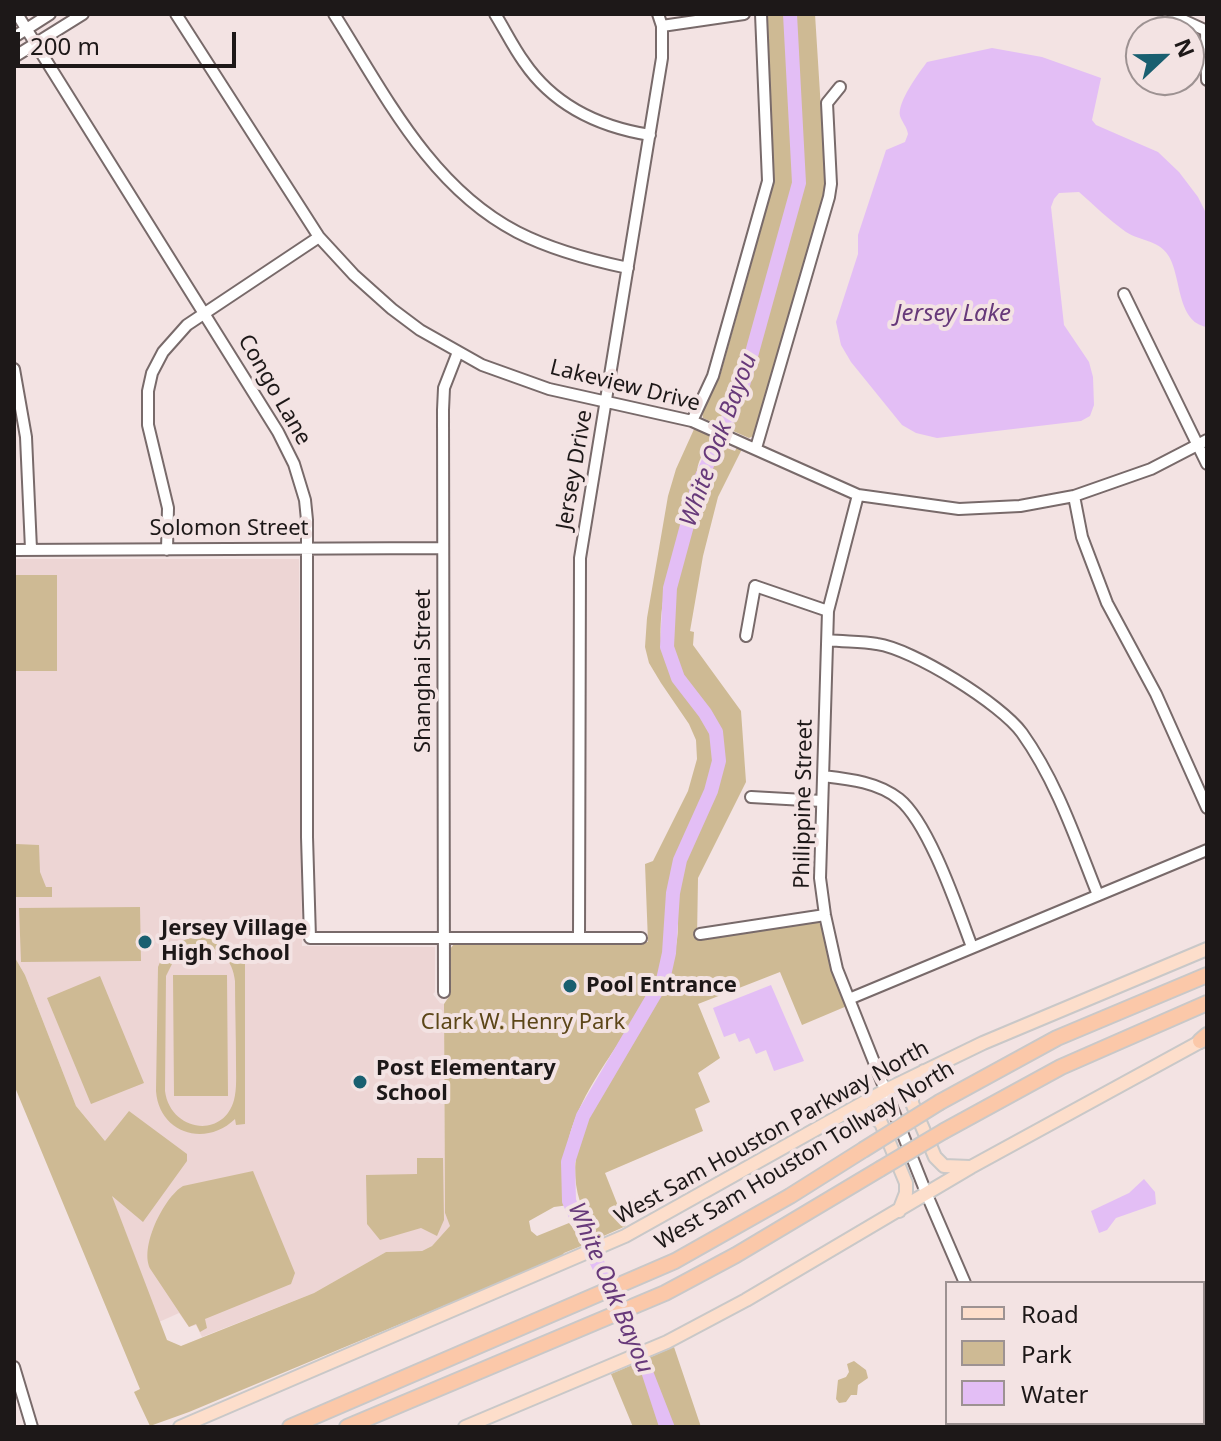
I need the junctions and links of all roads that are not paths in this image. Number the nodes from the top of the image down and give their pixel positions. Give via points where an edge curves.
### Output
1 (17, 14) edge
2 (50, 14) edge
3 (83, 14) edge
4 (176, 14) edge
5 (334, 14) edge
6 (495, 14) edge
7 (658, 14) edge
8 (744, 14) edge
9 (761, 14) edge
10 (1170, 14) edge
11 (662, 26) junction
12 (26, 29) junction
13 (1206, 31) edge
14 (14, 37) edge
15 (36, 43) junction
16 (14, 57) edge
17 (1207, 80) edge
18 (840, 87) dead end
19 (650, 135) junction
20 (319, 237) junction
21 (628, 268) junction
22 (1124, 294) dead end
23 (206, 313) junction
24 (458, 352) junction
25 (14, 369) edge
26 (607, 401) junction
27 (692, 421) junction
28 (1203, 443) edge
29 (756, 448) junction
30 (1207, 464) edge
31 (858, 495) junction
32 (1074, 496) junction
33 (443, 548) junction
34 (31, 549) junction
35 (305, 549) junction
36 (14, 550) edge
37 (167, 550) junction
38 (828, 611) junction
39 (746, 636) dead end
40 (828, 640) junction
41 (823, 776) junction
42 (751, 797) dead end
43 (822, 801) junction
44 (1207, 808) edge
45 (1207, 850) edge
46 (1098, 895) junction
47 (825, 915) junction
48 (700, 934) dead end
49 (444, 938) junction
50 (579, 938) junction
51 (641, 938) dead end
52 (972, 947) junction
53 (1207, 949) edge
54 (1207, 975) edge
55 (444, 992) dead end
56 (849, 999) junction
57 (1207, 1003) edge
58 (1205, 1038) edge
59 (924, 1071) junction
60 (886, 1090) junction
61 (850, 1111) junction
62 (971, 1167) junction
63 (927, 1195) junction
64 (899, 1211) junction
65 (964, 1281) edge
66 (14, 1367) edge
67 (32, 1427) edge
68 (180, 1427) edge
69 (290, 1427) edge
70 (347, 1427) edge
71 (465, 1427) edge

1 - 12 street, Congo Lane
2 - 12 street
3 - 15 street
4 - 20 street, Lakeview Drive
5 - 21 street via 413,139 477,206 516,232 559,250
6 - 19 street via 536,79 564,103 607,126
7 - 11 street, Jersey Drive
8 - 11 street
9 - 27 street via 768,181 713,376
10 - 13 street
11 - 19 street, Jersey Drive
12 - 14 street
12 - 15 street, Congo Lane
13 - 17 street
15 - 16 street
15 - 23 street, Congo Lane
18 - 29 street via 827,103 829,197
19 - 21 street, Jersey Drive
20 - 23 street
20 - 24 street, Lakeview Drive via 392,309
21 - 26 street, Jersey Drive
22 - 28 street
23 - 35 street, Congo Lane via 294,464 305,500
23 - 37 street via 163,352 148,391 148,425 168,508
24 - 26 street, Lakeview Drive via 514,378
24 - 33 street, Shanghai Street via 444,388
25 - 34 street via 26,437
26 - 27 street, Lakeview Drive
26 - 50 street, Jersey Drive via 580,558
27 - 29 street, Lakeview Drive
28 - 30 street
28 - 32 street, Lakeview Drive via 1151,469
29 - 31 street, Lakeview Drive
31 - 32 street, Lakeview Drive via 959,509
31 - 38 street, Philippine Street
32 - 44 street via 1082,537 1107,603 1156,694
33 - 35 street, Solomon Street
33 - 49 street, Shanghai Street
34 - 36 street, Solomon Street
34 - 37 street, Solomon Street
35 - 37 street, Solomon Street
35 - 49 street, Congo Lane via 310,938
38 - 39 street via 755,586
38 - 40 street, Philippine Street
40 - 41 street, Philippine Street
40 - 46 street via 880,644 929,665 971,689 1021,731 1058,794
41 - 43 street, Philippine Street
41 - 52 street via 879,788 899,799 916,818
42 - 43 street
43 - 47 street, Philippine Street via 820,878
45 - 46 street
46 - 52 street
47 - 48 street
47 - 56 street, Philippine Street
49 - 50 street
49 - 55 street, Shanghai Street
50 - 51 street
52 - 56 street
53 - 59 main road, West Sam Houston Parkway North
54 - 69 highway, West Sam Houston Tollway North, bridge via 1057,1038 675,1261
56 - 60 street, Philippine Street
57 - 70 highway, West Sam Houston Tollway North, bridge via 1061,1067 725,1262 651,1299
58 - 62 main road
59 - 60 main road, West Sam Houston Parkway North
59 - 62 main road via 912,1103 935,1157 944,1166
60 - 61 main road, West Sam Houston Parkway North
60 - 63 street, Philippine Street
61 - 64 main road via 870,1114 881,1123 906,1183
61 - 68 main road, West Sam Houston Parkway North via 625,1236
62 - 63 main road
63 - 64 main road
63 - 65 street, Philippine Street
64 - 71 main road via 667,1342
66 - 67 street

